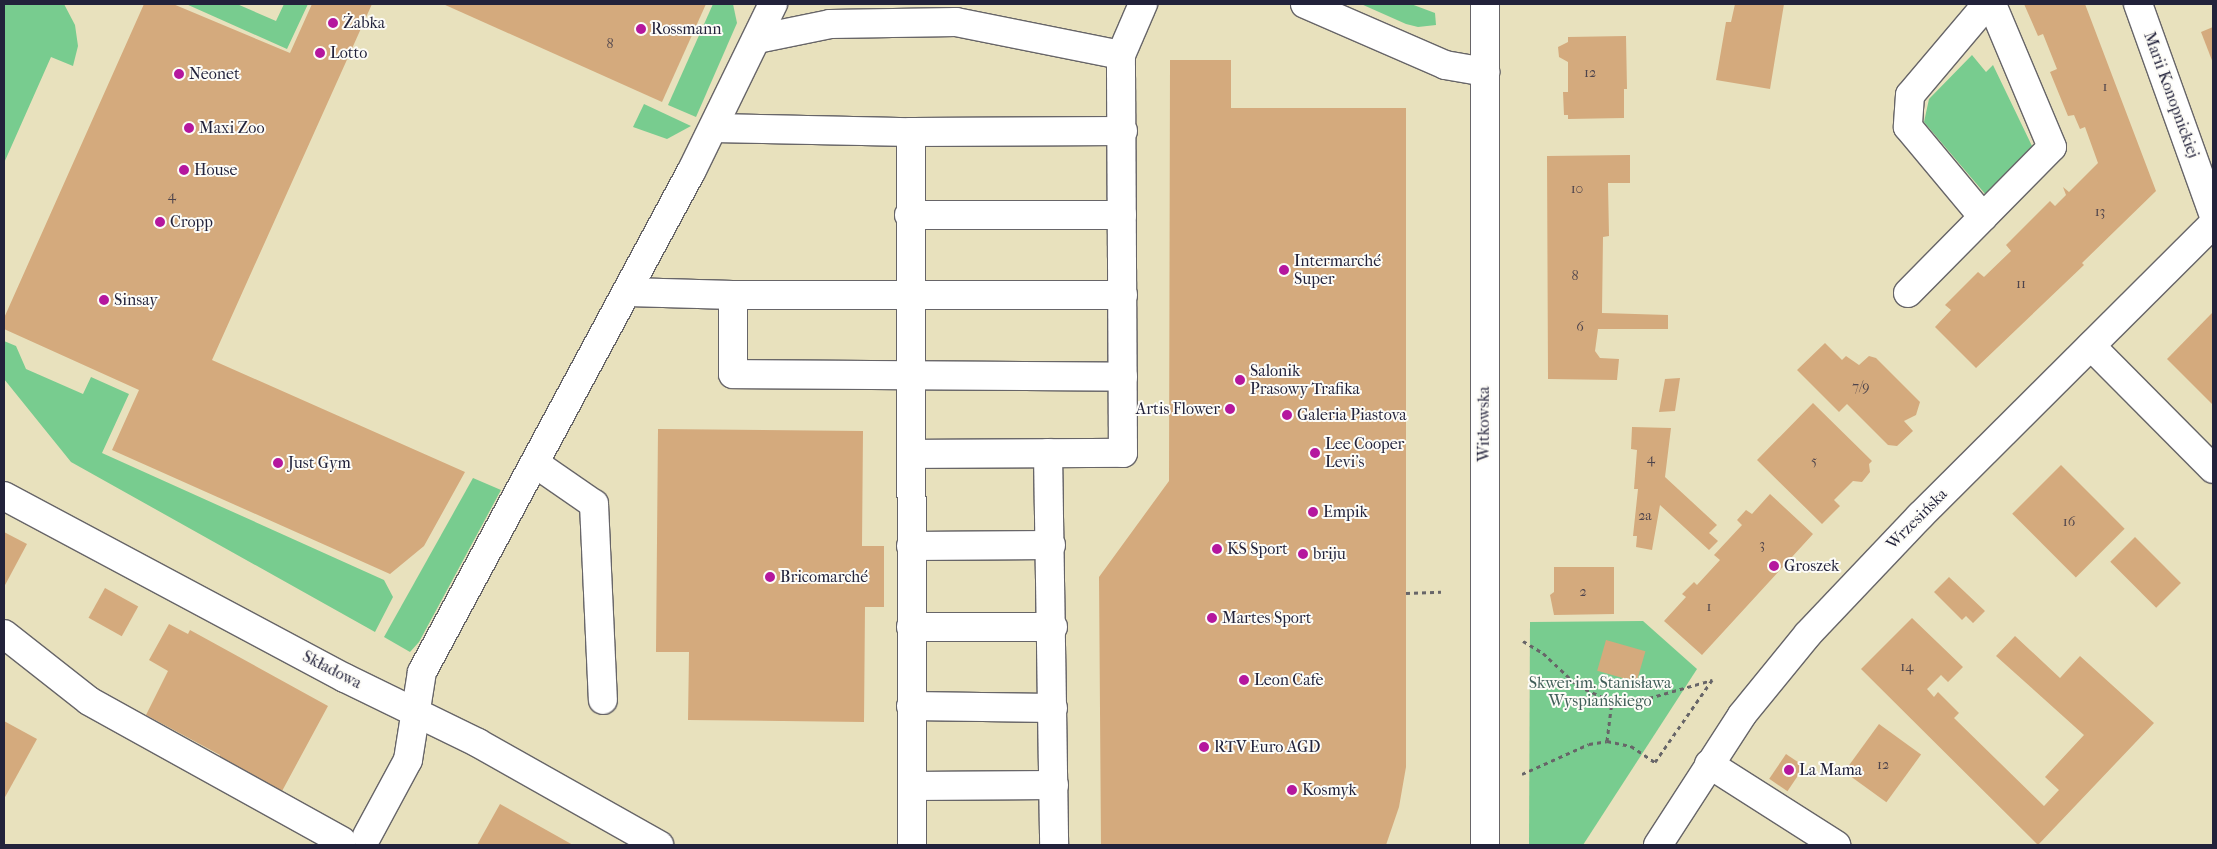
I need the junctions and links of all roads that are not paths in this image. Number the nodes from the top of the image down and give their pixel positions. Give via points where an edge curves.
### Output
1 (773, 4) edge
2 (1143, 4) edge
3 (1305, 4) edge
4 (1485, 4) edge
5 (1987, 4) edge
6 (1992, 4) edge
7 (2138, 4) edge
8 (757, 40) junction
9 (1121, 55) junction
10 (1485, 72) junction
11 (714, 128) junction
12 (1122, 131) junction
13 (911, 132) junction
14 (2213, 214) edge
15 (909, 215) junction
16 (1122, 215) junction
17 (1983, 217) junction
18 (2213, 224) edge
19 (628, 292) junction
20 (1908, 293) dead end
21 (1122, 294) junction
22 (733, 295) junction
23 (909, 295) junction
24 (2092, 346) junction
25 (911, 376) junction
26 (1123, 377) junction
27 (1048, 453) junction
28 (911, 454) junction
29 (536, 464) junction
30 (2213, 469) edge
31 (4, 496) edge
32 (1051, 545) junction
33 (911, 546) junction
34 (911, 627) junction
35 (1053, 627) junction
36 (4, 634) edge
37 (603, 700) dead end
38 (911, 706) junction
39 (1052, 708) junction
40 (414, 711) junction
41 (1709, 764) junction
42 (1054, 785) junction
43 (912, 786) junction
44 (364, 841) edge
45 (316, 845) edge
46 (659, 845) edge
47 (912, 845) edge
48 (1054, 845) edge
49 (1485, 845) edge
50 (1658, 845) edge
51 (1836, 845) edge

1 - 8 street
2 - 9 street
3 - 10 street via 1445,65
4 - 10 street, Witkowska
5 - 17 street via 1910,95 1908,127
6 - 17 street via 2052,147
7 - 14 street, Marii Konopnickiej
8 - 9 street via 830,24 956,22
8 - 11 street
9 - 12 street
10 - 49 street, Witkowska
11 - 13 street
11 - 19 street
12 - 13 street
12 - 16 street
13 - 15 street
15 - 16 street
15 - 23 street
16 - 21 street
17 - 20 street
18 - 24 street, Wrzesińska
19 - 22 street
19 - 29 street
21 - 23 street
21 - 26 street
22 - 23 street
22 - 25 street via 733,374
23 - 25 street
24 - 30 street
24 - 41 street, Wrzesińska via 1831,609 1748,708
25 - 26 street
25 - 28 street
26 - 27 street via 1123,453
27 - 28 street
27 - 32 street
28 - 33 street
29 - 37 street via 594,504
29 - 40 street via 422,672
31 - 40 street, Składowa via 345,678
32 - 33 street
32 - 35 street
33 - 34 street
34 - 35 street
34 - 38 street
35 - 39 street
36 - 44 street via 89,701
38 - 39 street
38 - 43 street
39 - 42 street
40 - 44 street via 408,760
40 - 46 street, Składowa via 478,743
41 - 50 street, Wrzesińska
41 - 51 street
42 - 43 street
42 - 48 street
43 - 47 street
44 - 45 street

